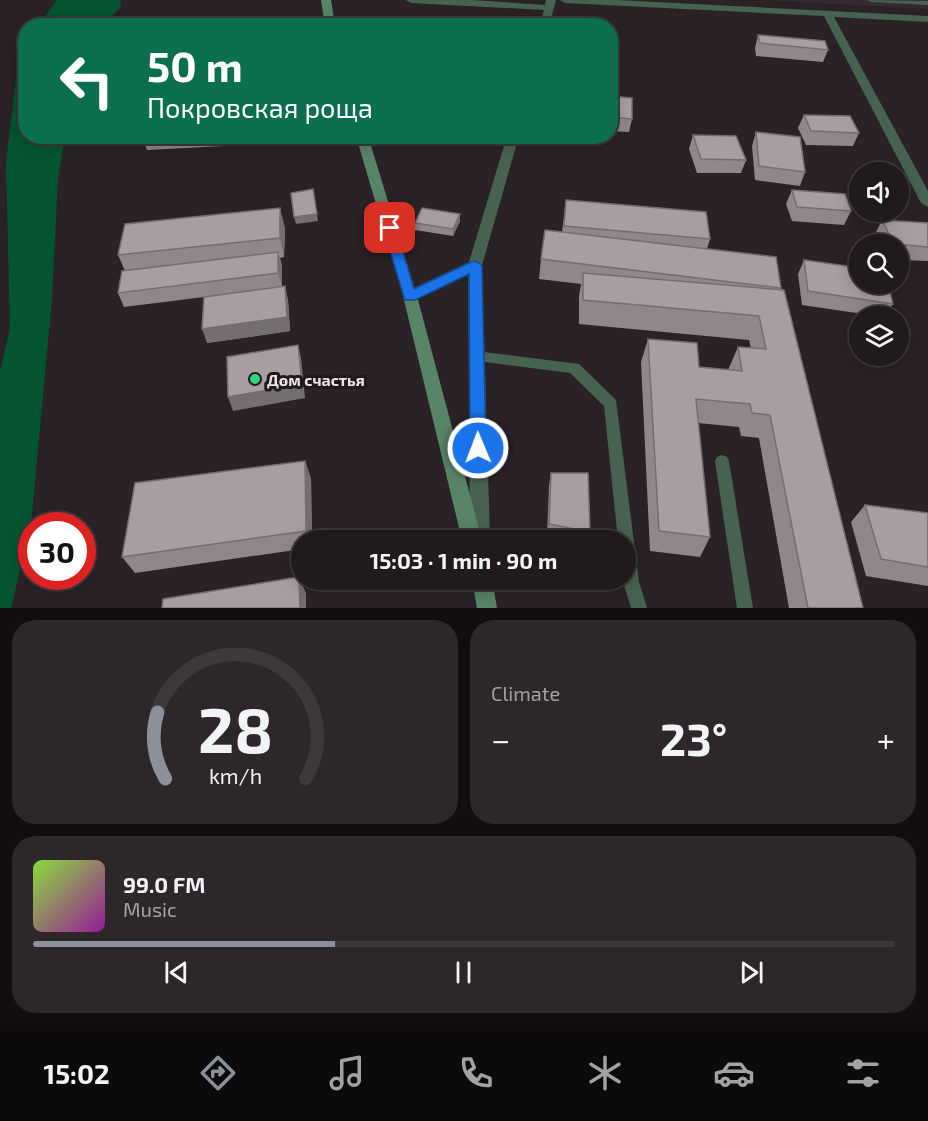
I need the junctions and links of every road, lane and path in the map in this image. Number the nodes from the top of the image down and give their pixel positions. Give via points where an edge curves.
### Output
1 (326, 0) edge
2 (411, 0) edge
3 (565, 0) edge
4 (871, 0) edge
5 (432, 1) edge
6 (605, 1) edge
7 (928, 3) edge
8 (550, 4) edge
9 (827, 13) junction
10 (329, 18) edge
11 (928, 19) edge
12 (364, 144) edge
13 (511, 144) edge
14 (928, 204) edge
15 (475, 265) junction
16 (410, 296) junction
17 (476, 356) junction
18 (722, 461) dead end
19 (469, 530) edge
20 (480, 530) edge
21 (484, 590) edge
22 (487, 608) edge
23 (639, 608) edge
24 (745, 608) edge

1 - 10 main road
2 - 5 street
3 - 6 street
4 - 7 lane
5 - 8 street
6 - 9 street
9 - 11 street
9 - 14 street
12 - 16 main road
13 - 15 street
15 - 16 street
15 - 17 street
16 - 19 main road
17 - 20 street
17 - 23 lane via 574,368 611,404 631,582
18 - 24 lane
21 - 22 main road

